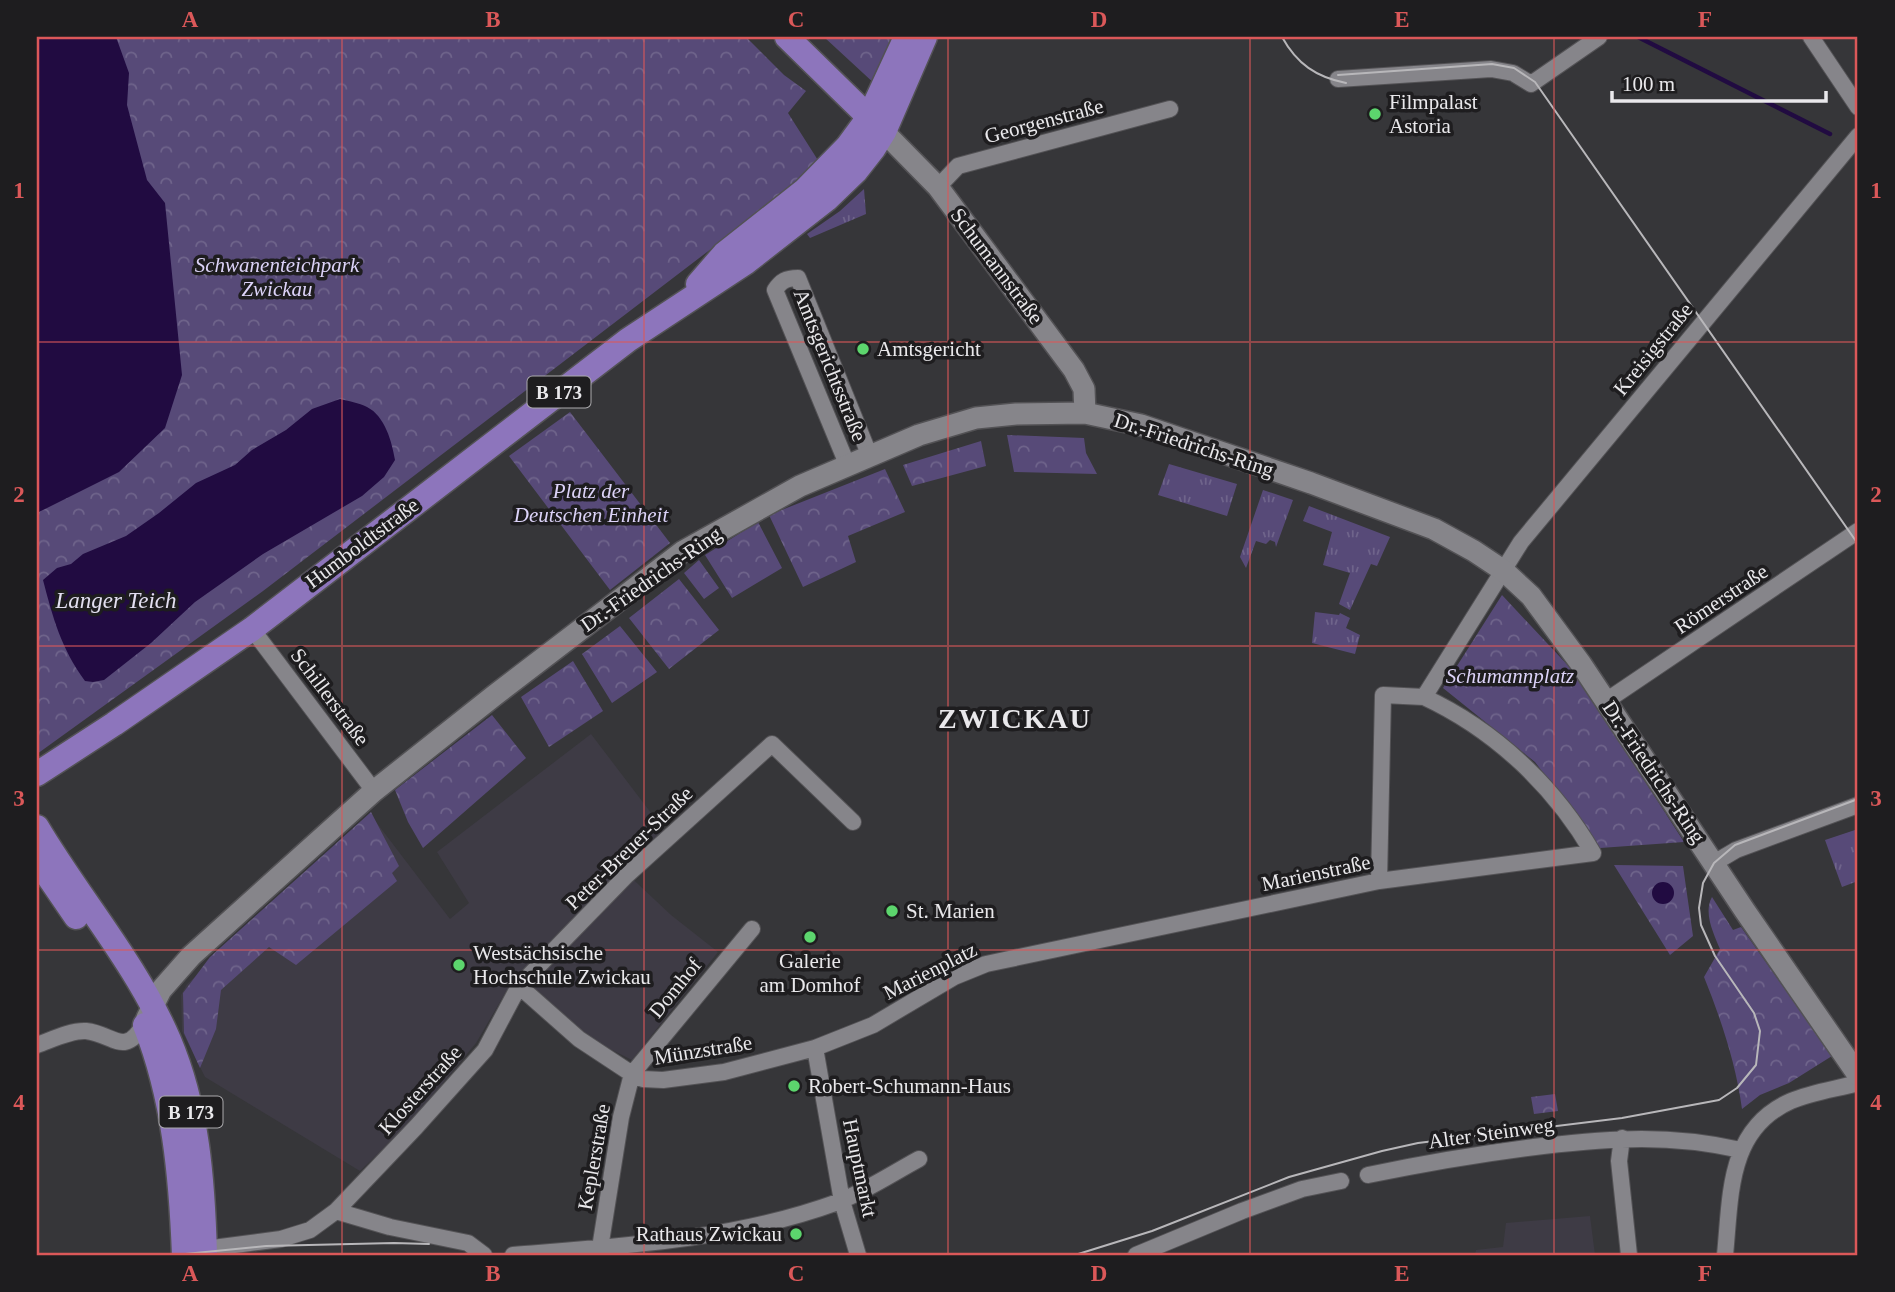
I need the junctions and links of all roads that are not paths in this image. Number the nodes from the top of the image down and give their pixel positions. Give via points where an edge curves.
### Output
1 (787, 37) edge
2 (906, 37) edge
3 (925, 37) edge
4 (1599, 37) edge
5 (1811, 37) edge
6 (1338, 79) dead end
7 (1858, 107) edge
8 (1170, 109) dead end
9 (876, 125) junction
10 (1858, 136) edge
11 (1840, 158) junction
12 (1858, 158) edge
13 (938, 187) junction
14 (1085, 413) junction
15 (869, 454) junction
16 (847, 464) junction
17 (1858, 531) edge
18 (1504, 571) junction
19 (252, 629) junction
20 (1424, 697) junction
21 (1606, 701) junction
22 (37, 774) edge
23 (374, 791) junction
24 (1858, 805) edge
25 (853, 822) dead end
26 (37, 827) edge
27 (37, 860) edge
28 (1714, 863) junction
29 (1379, 881) junction
30 (752, 929) dead end
31 (1050, 949) joint
32 (519, 986) junction
33 (148, 1015) junction
34 (37, 1045) edge
35 (815, 1048) junction
36 (632, 1074) junction
37 (1858, 1075) edge
38 (1858, 1083) edge
39 (1622, 1138) junction
40 (1741, 1150) junction
41 (919, 1159) dead end
42 (1368, 1175) dead end
43 (1341, 1181) dead end
44 (842, 1200) junction
45 (336, 1211) junction
46 (600, 1248) junction
47 (198, 1253) edge
48 (484, 1255) edge
49 (513, 1255) edge
50 (858, 1255) edge
51 (1136, 1255) edge
52 (1629, 1255) edge
53 (1724, 1255) edge

1 - 9 main road
2 - 9 main road, Humboldtstraße
3 - 9 main road, Humboldtstraße
4 - 6 street via 1531,84 1513,73 1491,69
5 - 7 street
8 - 13 street, Georgenstraße via 958,166
9 - 13 main road, Schumannstraße
9 - 19 main road, Humboldtstraße / B 173 via 805,190 724,254 682,303 490,444
10 - 11 street, Kreisigstraße
11 - 12 street
11 - 18 street, Kreisigstraße via 1521,542
13 - 14 main road, Schumannstraße via 1074,370 1084,389
14 - 15 main road, Dr.-Friedrichs-Ring via 976,418
14 - 18 main road, Dr.-Friedrichs-Ring via 1141,425 1434,529
15 - 16 main road, Dr.-Friedrichs-Ring
15 - 16 street, Amtsgerichtsstraße via 798,278 780,282 775,290
16 - 23 main road, Dr.-Friedrichs-Ring via 682,552
17 - 21 street, Römerstraße
18 - 20 street
18 - 21 main road, Dr.-Friedrichs-Ring via 1531,596
19 - 22 main road, Humboldtstraße / B 173
19 - 23 street, Schillerstraße
20 - 29 street via 1383,695
20 - 29 street, Marienstraße via 1489,735 1528,768 1593,853
21 - 28 main road, Dr.-Friedrichs-Ring
23 - 33 main road, Dr.-Friedrichs-Ring via 191,956 172,975
24 - 28 street via 1736,850
25 - 32 street, Peter-Breuer-Straße via 772,744 627,875
26 - 33 main road, B 173
27 - 33 main road, B 173
28 - 37 main road, Dr.-Friedrichs-Ring
29 - 31 street, Marienstraße
30 - 36 street, Domhof
31 - 35 street, Marienplatz via 986,964 954,977 873,1025
32 - 36 street via 579,1039
32 - 45 street, Klosterstraße via 485,1050
33 - 34 street via 137,1036 129,1041 86,1031
33 - 47 main road, B 173 via 175,1056 193,1116 202,1189
35 - 36 street, Münzstraße via 724,1072 663,1080
35 - 44 street, Hauptmarkt
36 - 46 street, Keplerstraße
38 - 40 street via 1805,1096 1773,1111 1750,1132
39 - 40 street, Alter Steinweg via 1681,1140
39 - 42 street, Alter Steinweg via 1504,1151
39 - 52 street via 1619,1161
40 - 53 street
41 - 44 street
43 - 51 street via 1242,1210
44 - 46 street via 773,1222 665,1243
44 - 50 street, Hauptmarkt
45 - 47 street, Klosterstraße via 310,1230 281,1239
45 - 48 street via 468,1243
46 - 49 street

